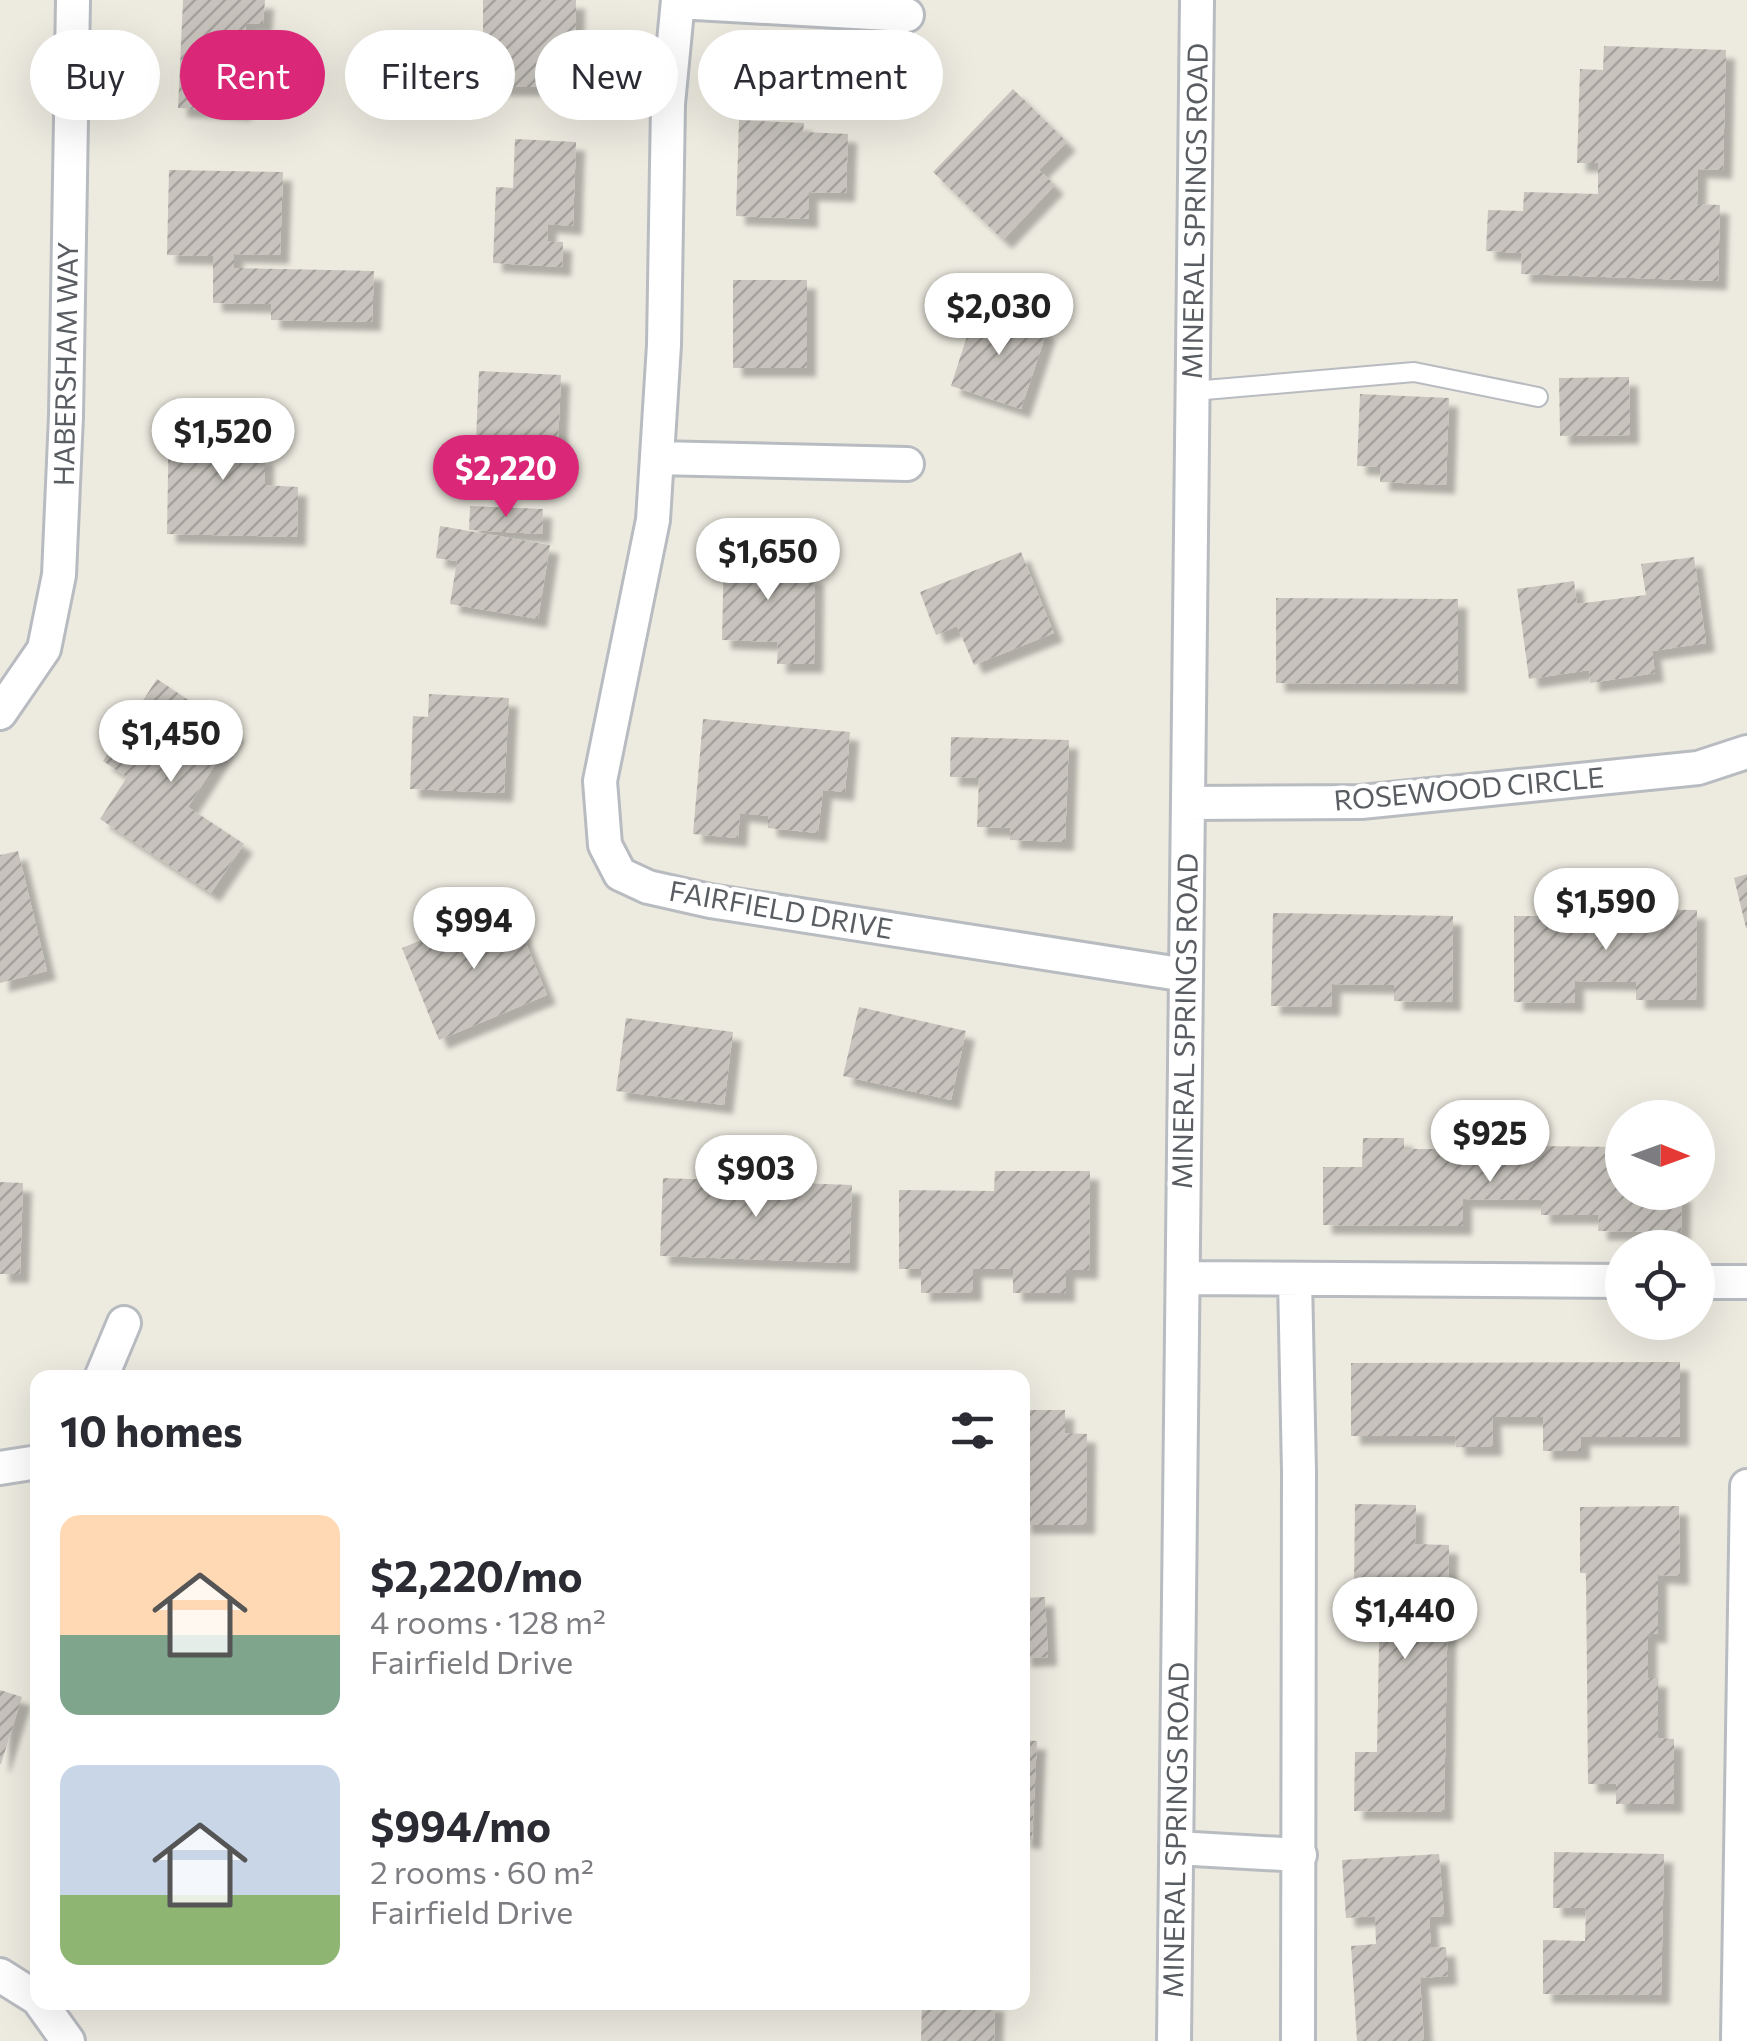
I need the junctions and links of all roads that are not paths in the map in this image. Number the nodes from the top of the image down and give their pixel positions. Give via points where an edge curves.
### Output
1 (73, 0) edge
2 (1197, 0) edge
3 (678, 1) edge
4 (907, 15) dead end
5 (1193, 391) junction
6 (1538, 397) dead end
7 (657, 458) junction
8 (907, 464) dead end
9 (0, 713) edge
10 (1747, 752) edge
11 (1188, 804) junction
12 (1186, 975) junction
13 (1183, 1278) junction
14 (1295, 1279) junction
15 (1605, 1282) edge
16 (1715, 1282) edge
17 (1747, 1282) edge
18 (124, 1323) dead end
19 (104, 1370) edge
20 (30, 1463) edge
21 (0, 1468) edge
22 (1747, 1486) edge
23 (1176, 1848) junction
24 (1300, 1855) junction
25 (0, 1975) edge
26 (30, 1994) edge
27 (46, 2010) edge
28 (1738, 2039) edge
29 (68, 2041) edge
30 (1174, 2041) edge
31 (1298, 2041) edge

1 - 9 street, HABERSHAM WAY via 59,574 44,649
2 - 5 street, MINERAL SPRINGS ROAD
3 - 4 street, FAIRFIELD DRIVE
3 - 7 street, FAIRFIELD DRIVE via 668,104
5 - 6 lane via 1414,372
5 - 11 street, MINERAL SPRINGS ROAD
7 - 8 street
7 - 12 street, FAIRFIELD DRIVE via 653,520 600,780 604,845 620,874 648,888 710,900
10 - 11 street, ROSEWOOD CIRCLE via 1698,768 1361,802
11 - 12 street, MINERAL SPRINGS ROAD
12 - 13 street, MINERAL SPRINGS ROAD
13 - 14 street
13 - 23 street, MINERAL SPRINGS ROAD
14 - 15 street
14 - 24 street
16 - 17 street
18 - 19 street
20 - 21 street
22 - 28 street
23 - 24 street
23 - 30 street, MINERAL SPRINGS ROAD
24 - 31 street
25 - 26 street
27 - 29 street

